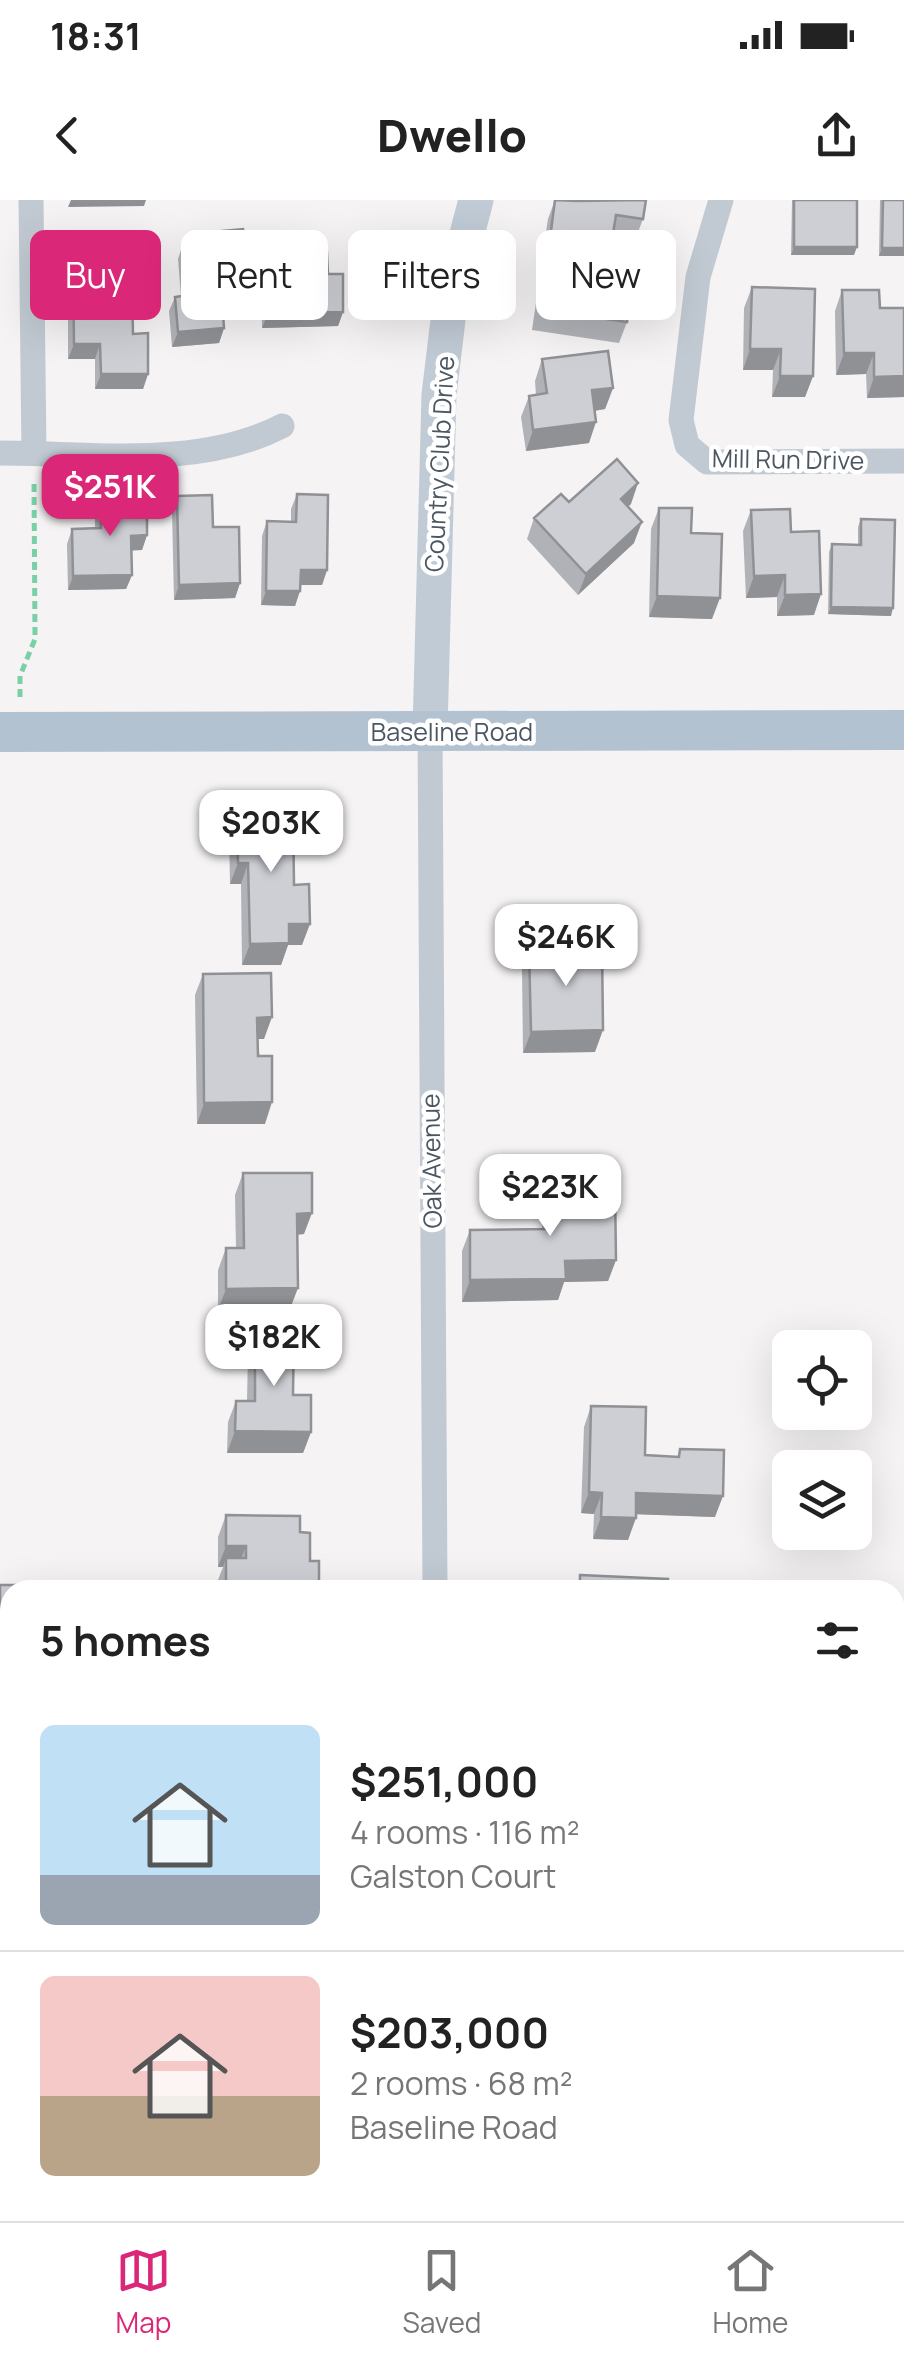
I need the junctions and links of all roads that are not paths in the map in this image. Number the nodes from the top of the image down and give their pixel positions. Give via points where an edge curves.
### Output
1 (31, 200) edge
2 (476, 200) edge
3 (721, 200) edge
4 (282, 426) dead end
5 (0, 453) edge
6 (34, 453) junction
7 (904, 461) edge
8 (904, 730) edge
9 (430, 731) junction
10 (10, 732) edge
11 (435, 1580) edge

1 - 6 street
2 - 9 street, Country Club Drive via 451,295 439,395
3 - 7 street, Mill Run Drive via 696,292 681,420 687,445 707,462
4 - 6 street via 251,442 184,453
5 - 6 street
8 - 9 main road, Baseline Road
9 - 10 main road, Baseline Road
9 - 11 street, Oak Avenue

